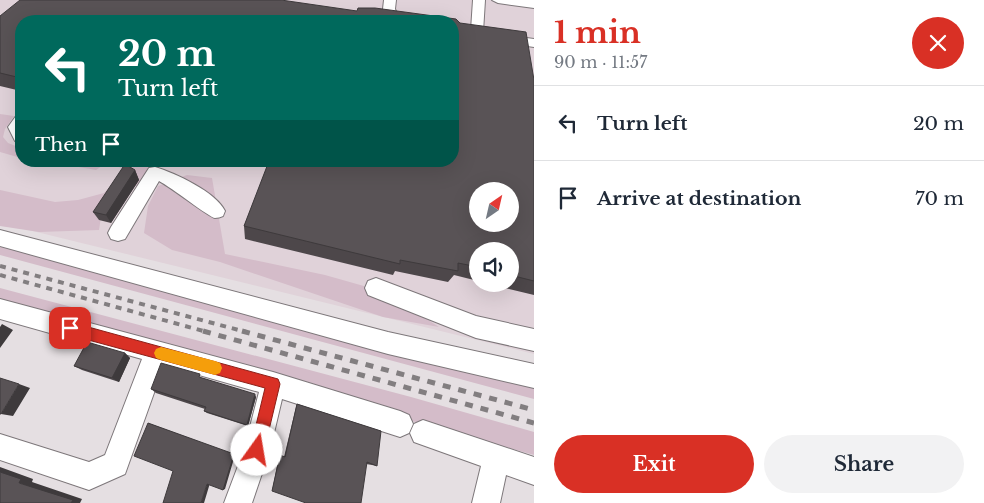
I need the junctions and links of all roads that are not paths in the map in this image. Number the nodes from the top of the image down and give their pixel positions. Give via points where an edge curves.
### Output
1 (390, 0) edge
2 (479, 0) edge
3 (498, 0) edge
4 (531, 0) edge
5 (392, 15) edge
6 (459, 33) edge
7 (477, 35) junction
8 (534, 43) edge
9 (216, 211) dead end
10 (118, 233) dead end
11 (0, 238) edge
12 (376, 288) dead end
13 (0, 309) edge
14 (534, 340) edge
15 (157, 352) junction
16 (534, 376) edge
17 (273, 384) junction
18 (0, 447) edge
19 (496, 459) junction
20 (534, 471) edge
21 (238, 503) edge
22 (486, 503) edge

1 - 5 street
2 - 7 street
3 - 4 street via 532,5
6 - 7 street
7 - 8 street
9 - 10 street via 187,187 155,173
11 - 16 street via 388,343
12 - 14 street via 476,327
13 - 15 street
15 - 17 street
15 - 18 street via 115,464 89,476
17 - 19 street
17 - 21 street via 257,450
19 - 20 street
19 - 22 street

